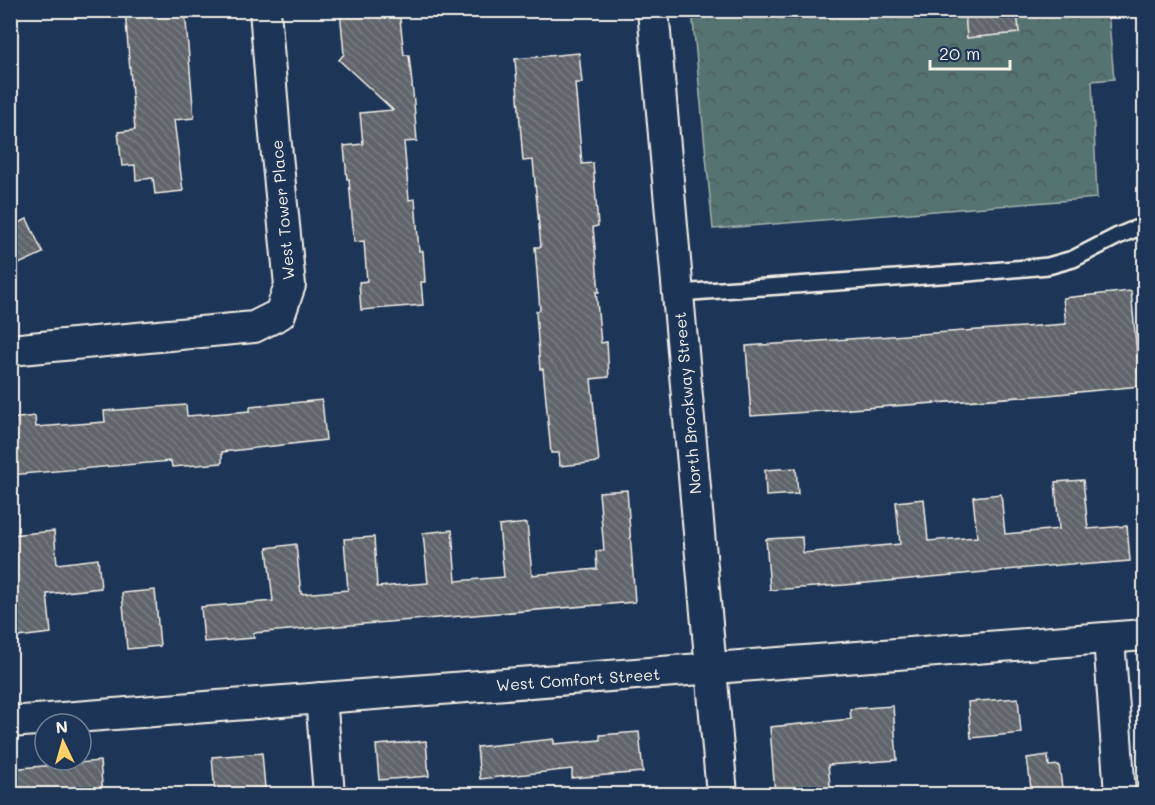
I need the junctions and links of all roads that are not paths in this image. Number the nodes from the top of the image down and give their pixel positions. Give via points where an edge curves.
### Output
1 (265, 10) edge
2 (653, 10) edge
3 (1144, 228) edge
4 (678, 293) junction
5 (10, 350) edge
6 (1144, 635) edge
7 (1109, 638) junction
8 (711, 669) junction
9 (321, 698) junction
10 (10, 722) edge
11 (329, 795) edge
12 (722, 795) edge
13 (1120, 795) edge

1 - 5 street, West Tower Place via 290,285 280,314 254,327
2 - 4 street, North Brockway Street
3 - 4 lane via 1048,266
4 - 8 street, North Brockway Street
6 - 7 street, West Comfort Street
7 - 8 street, West Comfort Street
7 - 13 street
8 - 9 street, West Comfort Street
8 - 12 street, North Brockway Street
9 - 10 street, West Comfort Street
9 - 11 street

